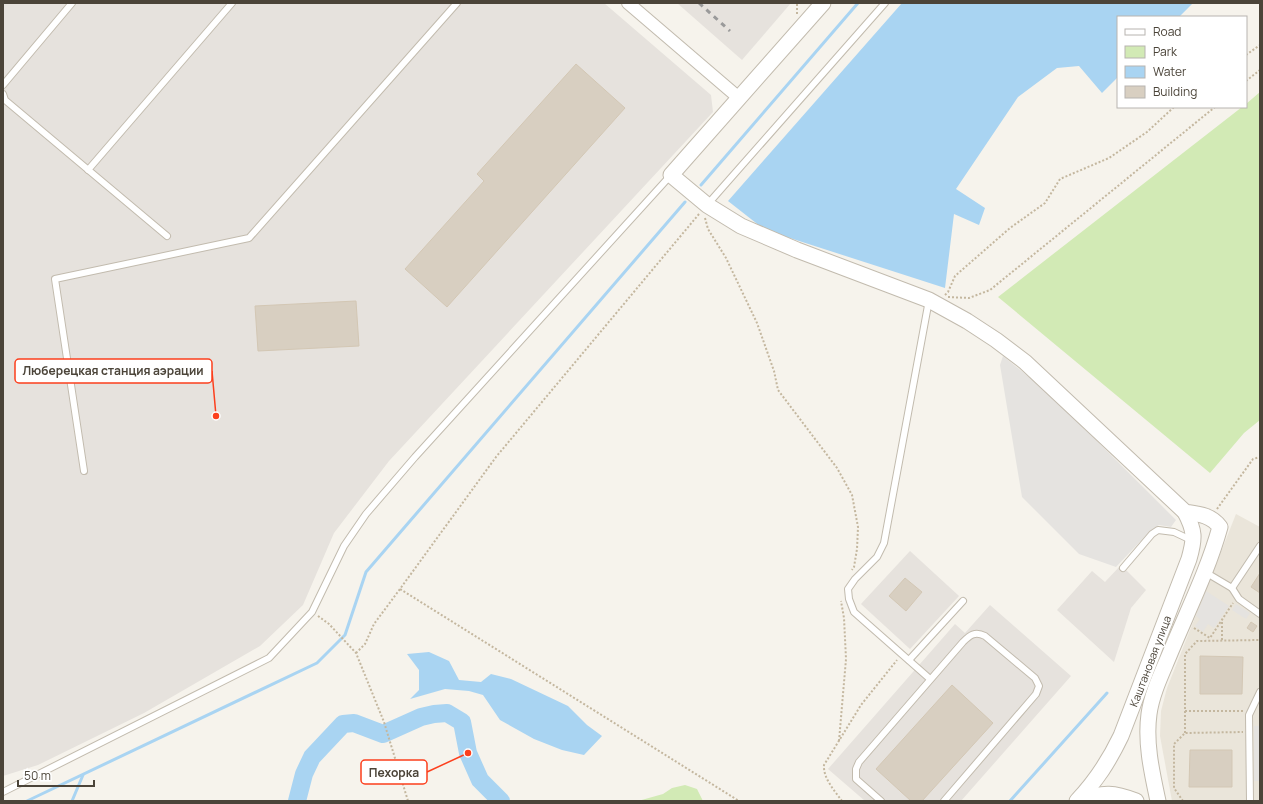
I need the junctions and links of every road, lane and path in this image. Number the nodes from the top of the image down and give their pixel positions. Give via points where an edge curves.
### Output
1 (72, 3) edge
2 (232, 3) edge
3 (457, 3) edge
4 (628, 3) edge
5 (822, 3) edge
6 (885, 3) edge
7 (1260, 45) edge
8 (1247, 54) edge
9 (1260, 70) edge
10 (1247, 81) edge
11 (3, 85) edge
12 (3, 94) edge
13 (740, 98) junction
14 (1173, 108) edge
15 (1214, 108) edge
16 (88, 170) junction
17 (671, 175) junction
18 (705, 208) junction
19 (167, 236) dead end
20 (929, 300) junction
21 (1260, 457) edge
22 (84, 471) dead end
23 (1185, 512) junction
24 (1210, 518) junction
25 (1194, 541) junction
26 (1260, 546) edge
27 (1123, 568) dead end
28 (851, 571) dead end
29 (1204, 572) junction
30 (1232, 588) junction
31 (400, 589) junction
32 (840, 596) dead end
33 (1237, 597) junction
34 (963, 601) dead end
35 (312, 612) junction
36 (1260, 614) edge
37 (1222, 620) junction
38 (1190, 625) dead end
39 (1201, 626) dead end
40 (1198, 630) junction
41 (1210, 639) junction
42 (1222, 640) junction
43 (1260, 640) edge
44 (356, 653) junction
45 (902, 654) junction
46 (909, 660) junction
47 (930, 679) junction
48 (1260, 692) edge
49 (1185, 711) junction
50 (1250, 711) junction
51 (1249, 732) junction
52 (1185, 733) junction
53 (839, 741) junction
54 (3, 792) edge
55 (408, 801) edge
56 (739, 801) edge
57 (842, 801) edge
58 (881, 801) edge
59 (944, 801) edge
60 (1077, 801) edge
61 (1081, 801) edge
62 (1136, 801) edge
63 (1158, 801) edge
64 (1183, 801) edge
65 (1250, 801) edge

1 - 11 lane
2 - 16 lane
3 - 22 lane via 249,238 55,280
4 - 13 street
5 - 13 street
6 - 18 lane
7 - 8 path
9 - 10 path
12 - 16 lane via 5,100
13 - 17 street
14 - 15 path via 1147,132 1109,158 1060,178 1045,203 1010,228 955,276 943,297 969,298 990,290
16 - 19 lane
17 - 18 street
17 - 35 lane via 366,514 344,546
18 - 20 street via 791,247
18 - 28 path via 708,229 726,258 757,323 778,390 837,468 852,495 858,527 854,567
18 - 31 path via 496,457
20 - 23 street via 967,321 1025,362
20 - 45 lane via 884,543 877,557 848,589 854,612
21 - 24 path via 1254,459
23 - 24 street
23 - 25 street via 1192,527
24 - 29 street, Каштановая улица via 1220,527
25 - 27 lane via 1174,532 1158,530
25 - 60 street, Каштановая улица via 1121,736 1095,782
26 - 30 lane
29 - 30 lane
29 - 63 street, Каштановая улица via 1157,686 1149,713 1148,740
30 - 33 lane
31 - 44 path via 374,624 365,644
31 - 56 path
32 - 53 path via 846,659
33 - 36 lane
33 - 37 path
34 - 46 lane
35 - 44 path via 329,624
35 - 54 lane via 269,658
37 - 41 path
37 - 42 path
38 - 40 path
39 - 40 path
40 - 41 path
41 - 42 path
41 - 49 path via 1197,640 1185,654
42 - 43 path
44 - 55 path via 384,722
45 - 46 lane
45 - 53 path via 861,705
46 - 47 lane
47 - 58 lane via 859,762 856,779
47 - 59 lane via 971,635 979,633 1035,678 1039,686 1036,694
48 - 50 lane
49 - 50 path
49 - 52 path
50 - 51 lane
51 - 52 path
51 - 65 lane
52 - 64 path via 1174,744 1174,788
53 - 57 path via 824,764 823,771
61 - 62 street via 1094,795 1116,794

